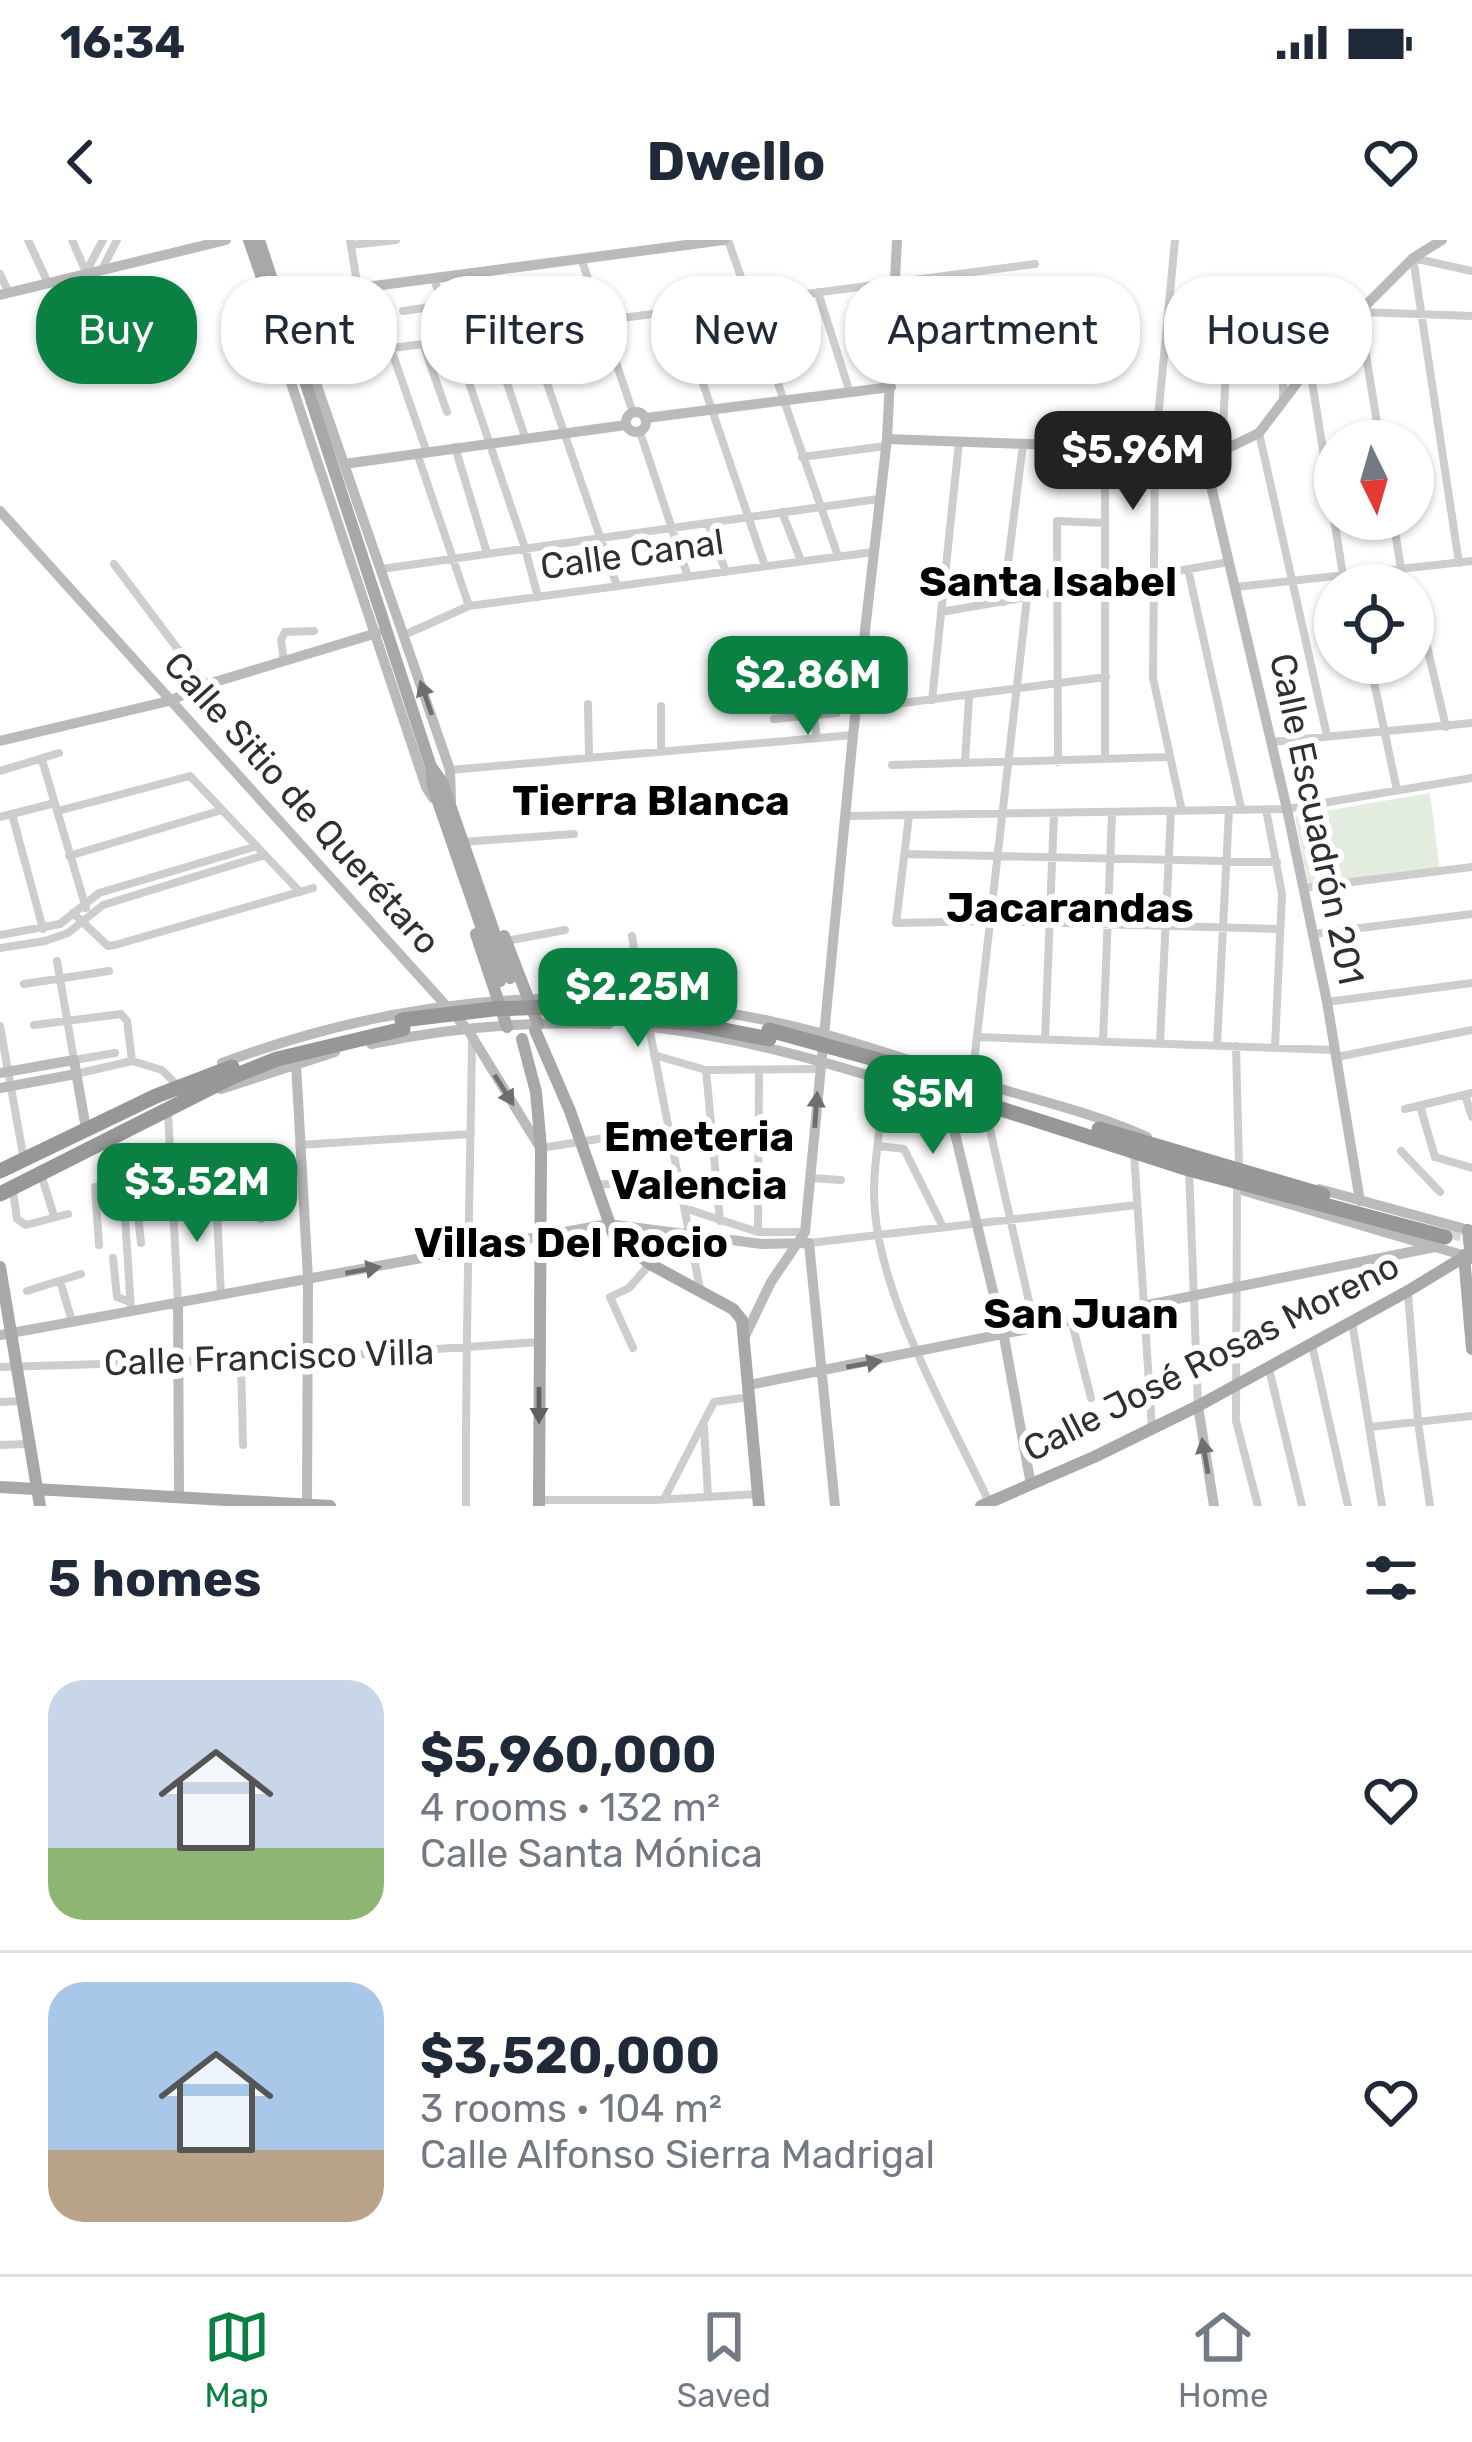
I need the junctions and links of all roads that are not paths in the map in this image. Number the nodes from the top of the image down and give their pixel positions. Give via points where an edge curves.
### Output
1 (28, 240) edge
2 (72, 240) edge
3 (103, 240) edge
4 (117, 240) edge
5 (226, 240) edge
6 (249, 240) edge
7 (259, 240) edge
8 (396, 240) edge
9 (726, 240) edge
10 (897, 240) edge
11 (1174, 240) edge
12 (1442, 240) edge
13 (350, 242) edge
14 (641, 245) edge
15 (581, 257) junction
16 (1413, 259) junction
17 (1035, 264) dead end
18 (102, 268) junction
19 (1472, 271) edge
20 (86, 272) junction
21 (0, 274) edge
22 (45, 276) edge
23 (72, 276) edge
24 (264, 276) edge
25 (268, 276) edge
26 (356, 276) edge
27 (454, 276) edge
28 (587, 276) edge
29 (739, 276) edge
30 (896, 276) edge
31 (931, 276) edge
32 (36, 286) edge
33 (4, 294) edge
34 (1372, 300) edge
35 (821, 301) edge
36 (421, 308) edge
37 (403, 311) dead end
38 (1372, 313) edge
39 (1423, 316) junction
40 (1472, 316) edge
41 (397, 369) edge
42 (292, 384) edge
43 (310, 384) edge
44 (312, 384) edge
45 (437, 384) edge
46 (469, 384) edge
47 (507, 384) edge
48 (546, 384) edge
49 (624, 384) edge
50 (701, 384) edge
51 (777, 384) edge
52 (891, 384) edge
53 (1225, 384) edge
54 (1283, 384) edge
55 (1296, 384) edge
56 (1312, 384) edge
57 (1371, 384) edge
58 (891, 387) junction
59 (850, 393) junction
60 (1283, 401) junction
61 (783, 402) junction
62 (446, 412) dead end
63 (710, 412) junction
64 (635, 418) junction
65 (1377, 420) edge
66 (562, 432) junction
67 (640, 432) joint
68 (1259, 434) junction
69 (525, 437) junction
70 (960, 440) junction
71 (489, 442) junction
72 (886, 442) junction
73 (1023, 444) junction
74 (454, 446) junction
75 (1105, 446) junction
76 (1156, 450) junction
77 (422, 451) junction
78 (1222, 451) junction
79 (1203, 452) junction
80 (802, 457) junction
81 (344, 464) junction
82 (878, 499) junction
83 (820, 508) junction
84 (0, 511) edge
85 (782, 512) junction
86 (745, 517) junction
87 (708, 523) junction
88 (1104, 523) junction
89 (673, 528) junction
90 (600, 538) junction
91 (525, 548) junction
92 (873, 552) junction
93 (487, 553) junction
94 (838, 556) junction
95 (453, 557) junction
96 (801, 561) junction
97 (1467, 561) edge
98 (1229, 562) junction
99 (114, 564) dead end
100 (1346, 564) edge
101 (1434, 565) edge
102 (765, 566) junction
103 (381, 569) junction
104 (1188, 569) junction
105 (726, 572) junction
106 (1472, 575) edge
107 (1154, 576) junction
108 (688, 577) junction
109 (1314, 579) edge
110 (1291, 580) junction
111 (617, 586) junction
112 (1104, 586) junction
113 (1235, 587) junction
114 (1059, 593) junction
115 (538, 597) junction
116 (1027, 598) junction
117 (1004, 602) junction
118 (469, 606) junction
119 (940, 612) junction
120 (314, 632) dead end
121 (377, 633) junction
122 (404, 635) junction
123 (285, 663) junction
124 (1434, 676) edge
125 (1106, 677) junction
126 (1059, 683) junction
127 (208, 684) junction
128 (1374, 684) edge
129 (833, 687) dead end
130 (1018, 688) junction
131 (790, 692) dead end
132 (969, 697) junction
133 (932, 700) junction
134 (169, 701) junction
135 (588, 704) dead end
136 (661, 706) dead end
137 (856, 709) junction
138 (837, 713) dead end
139 (814, 715) junction
140 (794, 717) junction
141 (774, 719) dead end
142 (1472, 723) edge
143 (1446, 727) junction
144 (1385, 733) junction
145 (853, 735) junction
146 (1327, 736) junction
147 (817, 738) junction
148 (0, 742) edge
149 (1271, 742) junction
150 (661, 751) junction
151 (59, 753) dead end
152 (589, 755) junction
153 (1169, 758) junction
154 (1105, 759) junction
155 (43, 760) junction
156 (965, 762) junction
157 (1011, 762) junction
158 (1058, 762) junction
159 (892, 765) dead end
160 (450, 770) junction
161 (0, 771) edge
162 (1472, 778) edge
163 (1397, 790) junction
164 (56, 807) junction
165 (1241, 808) junction
166 (1287, 808) junction
167 (1266, 809) junction
168 (223, 810) junction
169 (446, 810) junction
170 (1229, 810) junction
171 (1176, 811) junction
172 (1004, 813) junction
173 (1054, 813) junction
174 (1112, 813) junction
175 (12, 814) junction
176 (844, 816) junction
177 (909, 816) junction
178 (0, 817) edge
179 (574, 834) dead end
180 (456, 838) junction
181 (256, 846) junction
182 (904, 854) junction
183 (265, 855) junction
184 (69, 856) junction
185 (999, 856) junction
186 (1052, 857) junction
187 (1111, 858) junction
188 (468, 859) junction
189 (1169, 860) junction
190 (1227, 862) junction
191 (1277, 862) junction
192 (1472, 867) edge
193 (314, 888) dead end
194 (1304, 888) junction
195 (300, 892) junction
196 (87, 908) junction
197 (74, 913) junction
198 (1472, 914) edge
199 (991, 921) junction
200 (83, 922) junction
201 (1050, 922) junction
202 (1108, 924) junction
203 (1166, 926) junction
204 (1224, 928) junction
205 (43, 929) junction
206 (1280, 929) junction
207 (566, 930) dead end
208 (1312, 934) junction
209 (0, 935) edge
210 (632, 936) dead end
211 (506, 941) junction
212 (0, 948) edge
213 (57, 961) dead end
214 (109, 971) dead end
215 (60, 978) junction
216 (1472, 983) edge
217 (25, 984) dead end
218 (528, 997) junction
219 (496, 999) junction
220 (643, 1000) junction
221 (1327, 1002) junction
222 (445, 1004) junction
223 (68, 1020) junction
224 (34, 1025) dead end
225 (0, 1026) edge
226 (507, 1027) junction
227 (536, 1027) junction
228 (649, 1027) junction
229 (1472, 1030) edge
230 (470, 1034) junction
231 (824, 1034) junction
232 (978, 1037) junction
233 (339, 1038) junction
234 (521, 1039) dead end
235 (1045, 1040) junction
236 (1103, 1042) junction
237 (1160, 1043) junction
238 (1217, 1045) junction
239 (1236, 1046) junction
240 (1276, 1047) junction
241 (874, 1049) junction
242 (115, 1052) dead end
243 (654, 1054) junction
244 (1335, 1054) junction
245 (74, 1060) junction
246 (132, 1061) junction
247 (296, 1064) junction
248 (820, 1065) junction
249 (706, 1070) junction
250 (759, 1071) junction
251 (4, 1072) edge
252 (76, 1074) junction
253 (863, 1074) junction
254 (886, 1081) junction
255 (178, 1085) junction
256 (5, 1087) edge
257 (963, 1091) junction
258 (1469, 1094) edge
259 (1420, 1106) junction
260 (1405, 1109) dead end
261 (168, 1110) junction
262 (986, 1112) junction
263 (882, 1114) junction
264 (901, 1116) dead end
265 (1472, 1117) edge
266 (668, 1128) junction
267 (86, 1129) junction
268 (471, 1134) junction
269 (1099, 1139) junction
270 (580, 1142) junction
271 (299, 1145) junction
272 (879, 1146) junction
273 (541, 1148) junction
274 (1134, 1151) junction
275 (1401, 1151) dead end
276 (1435, 1157) junction
277 (24, 1160) junction
278 (1189, 1162) junction
279 (1472, 1168) edge
280 (0, 1172) edge
281 (40, 1172) junction
282 (1421, 1172) junction
283 (1231, 1175) junction
284 (811, 1178) junction
285 (677, 1179) junction
286 (841, 1180) dead end
287 (171, 1182) junction
288 (123, 1185) junction
289 (593, 1185) junction
290 (6, 1190) edge
291 (1440, 1192) dead end
292 (217, 1193) junction
293 (172, 1196) junction
294 (124, 1201) junction
295 (1360, 1201) junction
296 (1137, 1205) junction
297 (683, 1207) junction
298 (68, 1214) dead end
299 (54, 1216) junction
300 (1011, 1217) junction
301 (261, 1219) dead end
302 (720, 1221) junction
303 (976, 1221) junction
304 (608, 1224) junction
305 (943, 1227) junction
306 (758, 1232) junction
307 (688, 1234) junction
308 (1453, 1236) edge
309 (543, 1237) junction
310 (879, 1237) junction
311 (805, 1239) junction
312 (141, 1243) dead end
313 (99, 1245) dead end
314 (1419, 1246) junction
315 (471, 1250) junction
316 (1471, 1257) edge
317 (113, 1258) dead end
318 (650, 1264) junction
319 (0, 1268) edge
320 (81, 1274) dead end
321 (308, 1279) junction
322 (59, 1281) junction
323 (1239, 1288) junction
324 (700, 1289) junction
325 (27, 1291) dead end
326 (1408, 1292) junction
327 (221, 1294) junction
328 (1191, 1297) junction
329 (178, 1302) junction
330 (131, 1307) junction
331 (1144, 1307) junction
332 (72, 1322) junction
333 (1352, 1322) junction
334 (1072, 1323) junction
335 (1035, 1330) junction
336 (6, 1334) edge
337 (745, 1336) junction
338 (1004, 1337) junction
339 (539, 1342) junction
340 (1312, 1346) junction
341 (634, 1348) dead end
342 (465, 1349) junction
343 (1472, 1349) edge
344 (919, 1354) junction
345 (305, 1358) junction
346 (242, 1361) junction
347 (181, 1363) junction
348 (19, 1366) junction
349 (0, 1367) edge
350 (1269, 1369) junction
351 (821, 1372) junction
352 (1238, 1385) junction
353 (750, 1391) junction
354 (1091, 1398) dead end
355 (23, 1401) junction
356 (0, 1402) edge
357 (1198, 1406) junction
358 (1472, 1416) edge
359 (704, 1422) junction
360 (1418, 1422) junction
361 (1370, 1427) junction
362 (1152, 1429) junction
363 (30, 1444) junction
364 (0, 1445) edge
365 (243, 1445) dead end
366 (1031, 1484) junction
367 (0, 1487) edge
368 (37, 1488) junction
369 (179, 1495) junction
370 (708, 1497) junction
371 (151, 1500) edge
372 (758, 1500) edge
373 (657, 1501) edge
374 (539, 1503) edge
375 (307, 1504) edge
376 (985, 1504) edge
377 (40, 1506) edge
378 (330, 1506) edge
379 (466, 1506) edge
380 (835, 1506) edge
381 (1214, 1506) edge
382 (1258, 1506) edge
383 (1302, 1506) edge
384 (1348, 1506) edge
385 (1382, 1506) edge
386 (1430, 1506) edge

1 - 22 street
2 - 20 street
3 - 20 street
4 - 18 street
5 - 18 street
6 - 24 main road
7 - 25 main road
8 - 13 street
9 - 14 street
9 - 29 street
10 - 30 street
11 - 76 street
12 - 16 street
13 - 26 street
14 - 15 street
15 - 27 street
15 - 28 street
16 - 19 street
16 - 34 street
16 - 39 street
17 - 31 street
18 - 20 street
20 - 23 street
21 - 33 street
32 - 33 street
35 - 59 street
36 - 37 street
38 - 39 street
39 - 40 street
39 - 97 street
41 - 77 street
42 - 121 street
43 - 169 main road
44 - 81 street
45 - 62 street
46 - 71 street
47 - 69 street
48 - 66 street
49 - 64 street
50 - 63 street
51 - 61 street
52 - 58 street
53 - 78 street
54 - 60 street
55 - 60 street
56 - 100 street
57 - 65 street
58 - 59 street
58 - 72 street
59 - 61 street
60 - 68 street
61 - 63 street
61 - 80 street
63 - 64 street
63 - 86 street
64 - 66 street
64 - 67 street
66 - 69 street
66 - 90 street
67 - 89 street
68 - 78 street
68 - 110 street
69 - 71 street
70 - 72 street
70 - 73 street
70 - 119 street
71 - 74 street
71 - 91 street
72 - 80 street
72 - 82 street
73 - 75 street
73 - 117 street
74 - 77 street
74 - 93 street
75 - 76 street
75 - 88 street
76 - 79 street
76 - 107 street
77 - 81 street
77 - 95 street
78 - 79 street
79 - 98 street, Calle Escuadrón 201
80 - 83 street
81 - 103 street
82 - 83 street
82 - 92 street
83 - 85 street
83 - 94 street
84 - 134 street, Calle Sitio de Querétaro
85 - 86 street
85 - 96 street
86 - 87 street
86 - 102 street
87 - 89 street
87 - 105 street
88 - 112 street
88 - 114 street via 1057,521
89 - 90 street
89 - 108 street
90 - 91 street
90 - 111 street
91 - 93 street
91 - 115 street
92 - 94 street, Calle Canal
92 - 137 street
93 - 95 street
94 - 96 street, Calle Canal
95 - 103 street
95 - 118 street
96 - 102 street, Calle Canal
97 - 101 street
97 - 106 street
98 - 104 street
98 - 113 street, Calle Escuadrón 201
99 - 127 street
102 - 105 street, Calle Canal
103 - 122 street
104 - 107 street
104 - 165 street
105 - 108 street, Calle Canal
107 - 112 street
107 - 153 street via 1153,678
108 - 111 street, Calle Canal
109 - 110 street
110 - 113 street
110 - 146 street
111 - 115 street, Calle Canal
112 - 114 street
112 - 125 street
113 - 149 street, Calle Escuadrón 201
114 - 116 street
114 - 126 street
115 - 118 street, Calle Canal
116 - 117 street
116 - 130 street
117 - 119 street
118 - 122 street, Calle Canal
119 - 133 street
120 - 123 street via 285,632
121 - 123 street
121 - 169 street via 425,787
160 -> 122 street
123 - 127 street
124 - 143 street
125 - 126 street
125 - 154 street
126 - 130 street
126 - 158 street
127 - 134 street
128 - 144 street
129 - 139 street via 810,689
130 - 132 street
130 - 157 street
131 - 140 street
132 - 133 street
132 - 156 street
133 - 137 street
134 - 148 street
134 - 222 street, Calle Sitio de Querétaro
135 - 152 street
136 - 150 street
137 - 145 street
138 - 139 street
139 - 140 street
139 - 147 street
140 - 141 street
142 - 143 street
143 - 144 street
144 - 146 street
144 - 163 street
145 - 147 street
145 - 176 street
146 - 149 street
147 - 150 street
149 - 166 street, Calle Escuadrón 201
150 - 152 street
151 - 155 street
152 - 160 street
153 - 154 street
153 - 171 street
154 - 158 street
155 - 161 street
155 - 164 street
156 - 157 street
156 - 159 street
157 - 158 street
157 - 172 street
160 - 169 street
162 - 163 street
163 - 166 street
164 - 168 street via 190,776
164 - 175 street
164 - 184 street
165 - 167 street
165 - 170 street
166 - 167 street
166 - 194 street, Calle Escuadrón 201
167 - 191 street
168 - 181 street
168 - 184 street
169 - 180 main road
170 - 171 street
170 - 190 street
171 - 174 street
171 - 189 street
172 - 173 street
172 - 177 street
172 - 185 street
173 - 174 street
173 - 186 street
174 - 187 street
175 - 178 street
175 - 205 street
176 - 177 street
176 - 231 street
177 - 182 street
179 - 180 street
180 - 188 main road
180 - 188 main road via 505,979
180 - 219 main road via 453,861
181 - 183 street
181 - 196 street via 99,893
182 - 185 street
182 - 199 street via 896,923
183 - 195 street
183 - 196 street
184 - 196 street
185 - 186 street
185 - 199 street
186 - 187 street
186 - 201 street
187 - 189 street
187 - 202 street
188 - 211 main road
189 - 190 street
189 - 203 street
190 - 191 street
190 - 204 street
191 - 206 street
192 - 194 street
193 - 195 street
194 - 208 street, Calle Escuadrón 201
195 - 200 street via 109,946
196 - 197 street
196 - 200 street
197 - 200 street
197 - 205 street
198 - 208 street
199 - 201 street
199 - 232 street
200 - 212 street via 45,941
201 - 202 street
201 - 235 street
202 - 203 street
202 - 236 street
203 - 204 street
203 - 237 street
204 - 206 street
204 - 238 street
205 - 209 street
206 - 240 street
207 - 211 street
208 - 221 street, Calle Escuadrón 201
210 - 220 street
211 - 218 main road
213 - 215 street
214 - 215 street
215 - 217 street
215 - 223 street
216 - 221 street
218 - 219 street
218 - 220 street
218 - 227 main road
219 - 222 street
219 - 226 main road
220 - 231 street
221 - 244 street, Calle Escuadrón 201
222 - 230 street, Calle Sitio de Querétaro
222 - 255 street via 274,1044
223 - 224 street
223 - 245 street
223 - 246 street via 115,1013 127,1021
225 - 251 street
226 - 227 street
226 - 230 street
227 - 228 street
227 - 270 main road
228 - 243 street
228 - 248 street
229 - 244 street
230 - 247 street via 409,1036
230 - 268 street
230 -> 273 street, Calle Sitio de Querétaro
231 - 241 street
231 - 248 street
232 - 235 street
232 - 257 street
233 - 255 highway
233 - 257 highway, bridge via 402,1020 493,1009 650,1011 802,1038
233 - 261 highway
234 - 273 main road
235 - 236 street
236 - 237 street
237 - 238 street
238 - 239 street
239 - 240 street
239 - 283 street
240 - 244 street
241 - 253 street
241 - 257 street
242 - 245 street
243 - 249 street
243 - 266 street
244 - 295 street, Calle Escuadrón 201
245 - 251 street
245 - 252 street
246 - 252 street
246 - 255 street
247 - 261 street
247 - 271 street
248 - 250 street
248 - 253 street
284 -> 248 street
249 - 250 street
249 - 302 street
250 - 306 street
251 - 256 street
252 - 256 street
252 - 267 street
253 - 254 street
254 - 257 street
254 - 263 street
255 - 267 highway
256 - 277 street
257 - 262 street
257 - 269 highway
257 - 278 highway
257 - 303 street
258 - 259 street
258 - 265 street
259 - 260 street
259 - 276 street
261 - 281 highway
261 - 287 street
262 - 269 street
262 - 300 street
263 - 264 street
263 - 272 street
266 - 270 street
266 - 285 street
267 - 277 highway
268 - 271 street
268 - 315 street
269 - 274 highway
270 - 273 street
270 - 289 main road
271 - 321 street
272 - 305 street via 904,1149
272 - 310 street
273 - 309 main road
274 - 278 highway
274 - 296 street
275 - 282 street
276 - 279 street
276 - 282 street
277 - 280 highway
278 - 283 highway
278 - 328 street
281 - 290 highway
281 - 299 street
282 - 291 street
283 - 295 street
283 - 308 highway
283 - 314 street
283 - 323 street
284 - 286 street
284 - 311 street
285 - 289 street
285 - 297 street
287 - 288 street
287 - 293 street
288 - 294 street
288 - 313 street via 95,1187
289 - 304 main road
290 - 299 street via 26,1225
292 - 293 street
292 - 301 street via 260,1192
292 - 327 street
293 - 329 street
294 - 312 street via 136,1205
294 - 330 street
295 - 308 street
296 - 300 street
296 - 331 street
297 - 302 street
297 - 307 street
298 - 299 street
300 - 303 street
300 - 335 street
302 - 306 street
303 - 305 street
303 - 338 street
304 - 307 street
304 - 309 street
304 - 318 main road
305 - 310 street
306 - 311 street
307 - 311 street via 761,1244
307 - 324 street
308 - 314 street
308 - 316 main road
308 - 316 street
309 - 315 street
309 - 339 main road
310 - 311 street
310 - 344 street
311 - 337 street via 771,1282
311 - 351 street
314 - 323 street
321 -> 315 street
315 - 342 street
316 - 326 main road, Calle José Rosas Moreno
316 - 343 main road
317 - 330 street via 117,1297
318 - 324 main road
318 - 341 street via 610,1297
319 - 336 main road
320 - 322 street
321 - 327 street
321 - 345 street
322 - 325 street
322 - 332 street
323 - 328 street
323 - 352 street
324 - 337 main road via 738,1313
326 - 333 main road, Calle José Rosas Moreno
326 - 360 street
327 - 329 street
328 - 331 street
328 - 357 street
329 - 330 street
329 - 347 street
330 - 332 street
331 - 334 street
331 - 362 street
332 - 336 street
333 - 340 main road, Calle José Rosas Moreno
333 - 361 street
334 - 335 street
334 - 354 street
335 - 338 street
336 - 348 main road
337 - 353 main road
338 - 344 street
338 - 366 street
339 - 342 street, Calle Francisco Villa
339 -> 374 main road
340 - 350 main road, Calle José Rosas Moreno
340 - 384 street
342 - 345 street, Calle Francisco Villa
342 - 379 street
351 -> 344 street
344 - 376 street
345 - 346 street, Calle Francisco Villa
345 - 375 street
346 - 347 street, Calle Francisco Villa
346 - 365 street
347 - 348 street, Calle Francisco Villa
347 - 369 street
348 - 349 street, Calle Francisco Villa
348 - 355 main road
350 - 352 main road, Calle José Rosas Moreno
350 - 383 street
351 - 353 street
351 - 380 street
352 - 357 main road, Calle José Rosas Moreno
352 - 382 street via 1236,1421
353 - 359 street via 714,1402
353 - 372 main road
355 - 356 street
355 - 363 main road
357 - 362 main road, Calle José Rosas Moreno
381 -> 357 street
358 - 360 street
359 - 370 street
359 - 373 street
360 - 361 street
360 - 386 street
361 - 385 street
362 - 366 main road, Calle José Rosas Moreno
363 - 364 street
363 - 368 main road
366 - 376 main road, Calle José Rosas Moreno
367 - 368 main road
368 - 371 main road
368 - 377 main road
369 - 371 main road
369 - 375 main road
370 - 372 street
370 - 373 street
373 - 374 street
375 - 378 main road

